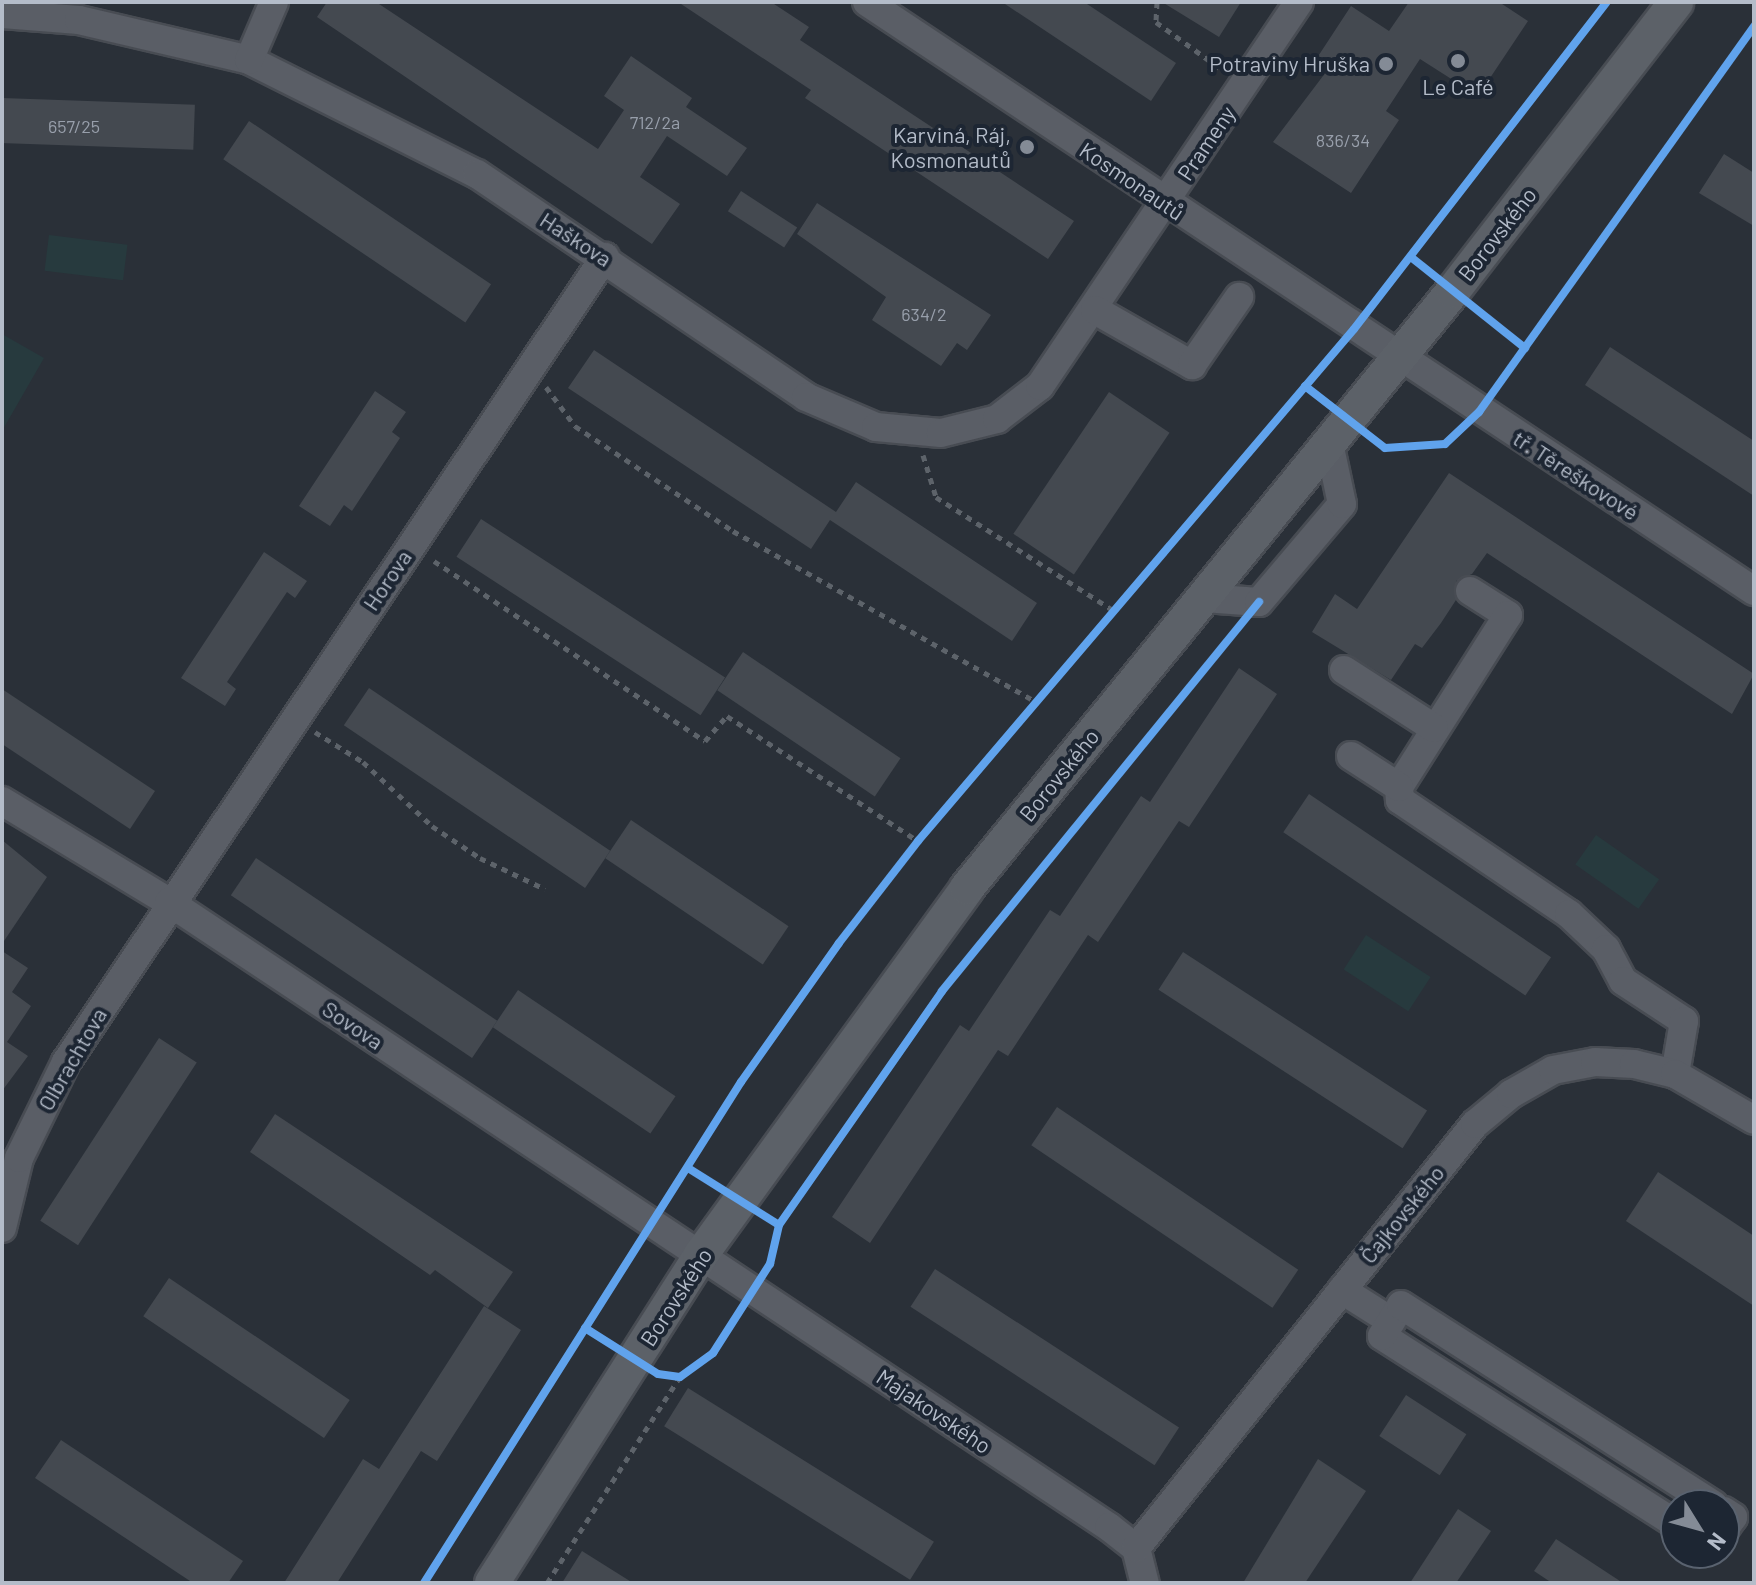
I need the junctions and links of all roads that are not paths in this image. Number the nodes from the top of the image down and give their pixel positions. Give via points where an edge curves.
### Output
1 (867, 2) edge
2 (1299, 2) edge
3 (1676, 2) edge
4 (269, 4) edge
5 (79, 11) edge
6 (2, 14) edge
7 (249, 60) junction
8 (1165, 203) junction
9 (605, 257) junction
10 (1239, 297) dead end
11 (1095, 310) junction
12 (1398, 359) junction
13 (1329, 443) junction
14 (1470, 591) dead end
15 (1754, 591) edge
16 (1204, 598) junction
17 (1344, 670) dead end
18 (1434, 728) junction
19 (1351, 756) dead end
20 (1399, 787) junction
21 (2, 801) edge
22 (169, 902) junction
23 (1675, 1074) junction
24 (1754, 1120) edge
25 (2, 1228) edge
26 (700, 1256) junction
27 (1342, 1290) junction
28 (1391, 1321) junction
29 (1689, 1489) edge
30 (1660, 1514) edge
31 (1136, 1548) junction
32 (492, 1583) edge
33 (1145, 1583) edge

1 - 8 street, Kosmonautů
2 - 8 street, Prameny
3 - 12 main road, Borovského
4 - 7 street
5 - 6 street, Haškova
5 - 7 street, Haškova
7 - 9 street, Haškova via 477,174
8 - 11 street, Haškova
8 - 12 street, Kosmonautů
9 - 11 street, Haškova via 806,397 876,427 941,433 997,419 1040,386
9 - 22 street, Horova
10 - 11 street via 1192,365
12 - 13 main road, Borovského
12 - 15 street, tř. Těreškovové
13 - 16 main road, Borovského
13 - 16 street via 1342,504 1259,602
14 - 18 street via 1508,615
16 - 26 main road, Borovského via 967,888
17 - 18 street
18 - 20 street
19 - 20 street
20 - 23 street via 1400,800 1569,914 1606,949 1623,981 1684,1021
21 - 22 street, Sovova
22 - 25 street, Olbrachtova via 66,1062 19,1158
22 - 26 street, Sovova
23 - 24 street, Čajkovského
23 - 27 street, Čajkovského via 1595,1062 1553,1070 1511,1094 1475,1124
26 - 31 street, Majakovského
26 - 32 main road, Borovského
27 - 28 street
27 - 31 street, Čajkovského
28 - 29 street via 1401,1305
28 - 30 street via 1382,1336
31 - 33 street

